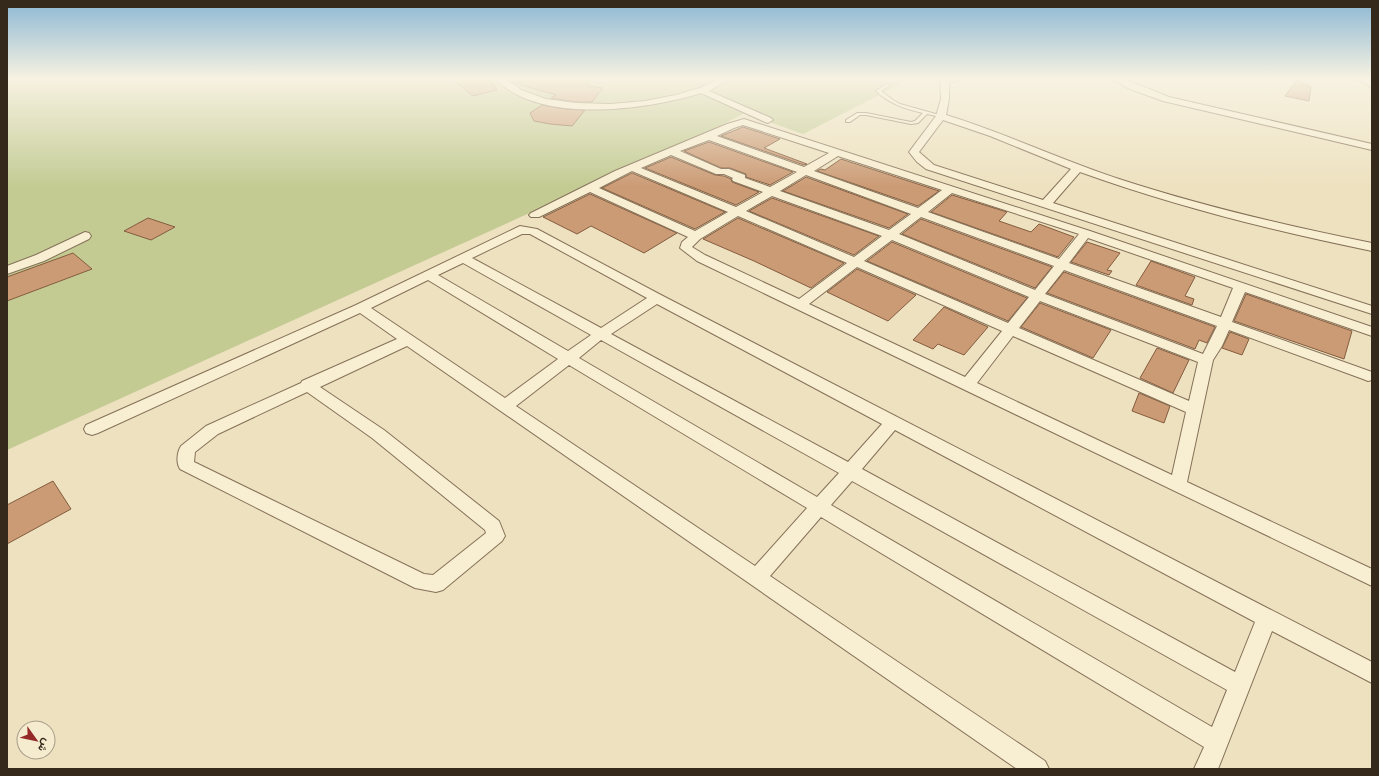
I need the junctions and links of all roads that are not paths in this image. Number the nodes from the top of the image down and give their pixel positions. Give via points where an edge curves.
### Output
1 (755, 114) edge
2 (859, 114) edge
3 (867, 114) edge
4 (925, 114) edge
5 (932, 114) edge
6 (1229, 114) edge
7 (941, 116) junction
8 (848, 121) dead end
9 (708, 136) junction
10 (1372, 147) edge
11 (670, 151) junction
12 (838, 152) junction
13 (633, 168) junction
14 (1078, 168) junction
15 (804, 171) junction
16 (590, 188) junction
17 (950, 189) junction
18 (772, 192) junction
19 (1046, 204) junction
20 (736, 211) junction
21 (919, 213) junction
22 (536, 215) dead end
23 (1086, 233) junction
24 (891, 235) junction
25 (85, 236) dead end
26 (696, 236) junction
27 (1372, 247) edge
28 (463, 258) junction
29 (856, 262) junction
30 (1061, 264) junction
31 (7, 270) edge
32 (428, 275) junction
33 (1241, 286) junction
34 (1037, 295) junction
35 (656, 298) junction
36 (800, 305) junction
37 (361, 308) junction
38 (1372, 310) edge
39 (1223, 323) junction
40 (1372, 324) edge
41 (1010, 329) junction
42 (1372, 332) edge
43 (601, 334) junction
44 (408, 340) junction
45 (568, 358) junction
46 (1206, 360) junction
47 (1368, 376) dead end
48 (307, 385) junction
49 (967, 385) junction
50 (505, 406) junction
51 (1194, 410) junction
52 (893, 422) junction
53 (92, 429) dead end
54 (850, 471) junction
55 (1178, 485) junction
56 (819, 507) junction
57 (757, 578) junction
58 (1372, 578) edge
59 (1267, 618) junction
60 (1372, 673) edge
61 (1240, 686) junction
62 (1217, 742) junction
63 (1037, 769) edge
64 (1206, 769) edge

1 - 40 street via 833,145
2 - 8 lane
3 - 4 lane via 911,123
5 - 7 lane
6 - 10 street
7 - 14 street via 1000,136
7 - 19 street via 914,152 921,160 930,166
9 - 11 street
9 - 12 street via 738,122 744,122
9 - 15 street
11 - 13 street
11 - 18 street via 720,172 725,171 741,177 737,179
12 - 15 street
12 - 17 street
13 - 16 street
13 - 20 street
14 - 19 street
14 - 27 street via 1156,195 1239,218
15 - 18 street
15 - 21 street
16 - 22 street
16 - 26 street
17 - 21 street
17 - 23 street
18 - 20 street
18 - 24 street
19 - 38 street
20 - 26 street
20 - 29 street
21 - 24 street
21 - 30 street
23 - 30 street
23 - 33 street
24 - 29 street
24 - 34 street
25 - 31 street via 40,258
26 - 36 street via 686,245 688,250
28 - 32 street
28 - 35 street via 520,230 533,231
28 - 43 street
29 - 36 street
29 - 41 street
30 - 34 street
30 - 39 street
32 - 37 street
32 - 45 street
33 - 39 street
33 - 42 street
34 - 41 street
34 - 46 street
35 - 43 street
35 - 52 street
36 - 49 street
37 - 44 street
37 - 53 street
39 - 46 street via 1215,346
39 - 47 street
41 - 49 street
41 - 51 street
43 - 45 street
43 - 54 street
44 - 48 street
44 - 50 street
45 - 50 street
45 - 56 street
46 - 51 street
48 - 48 street via 378,434 493,526 496,536 436,584 422,582 186,465 187,450 212,430
49 - 55 street
50 - 57 street
51 - 55 street
52 - 54 street
52 - 59 street
54 - 56 street
54 - 61 street
55 - 58 street
56 - 57 street
56 - 62 street
57 - 63 street
59 - 60 street
59 - 61 street
61 - 62 street
62 - 64 street

